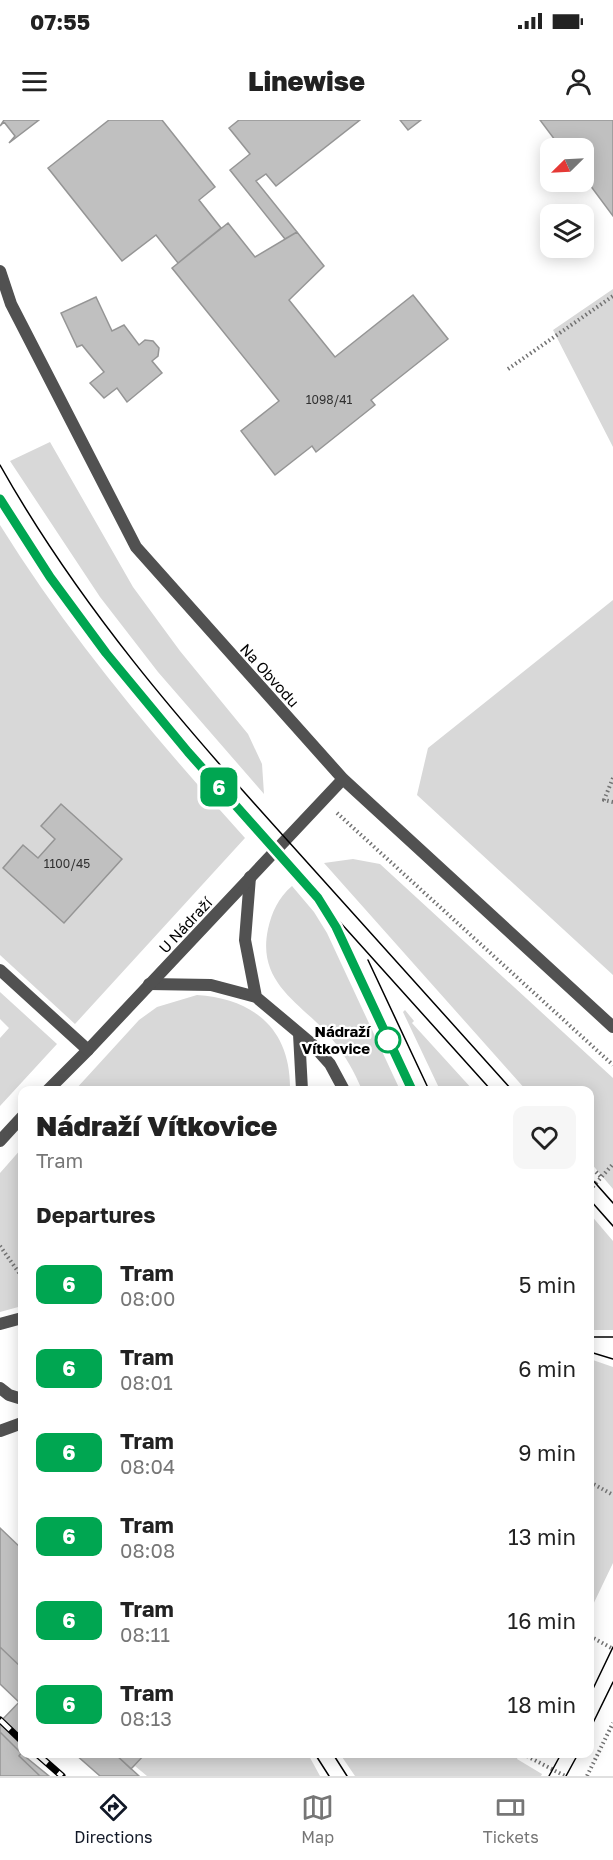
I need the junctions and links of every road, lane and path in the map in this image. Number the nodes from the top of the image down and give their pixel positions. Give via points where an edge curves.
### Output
1 (0, 271) edge
2 (613, 296) edge
3 (508, 369) dead end
4 (613, 778) edge
5 (343, 779) junction
6 (323, 800) junction
7 (613, 802) edge
8 (250, 877) junction
9 (0, 970) edge
10 (150, 984) junction
11 (256, 997) junction
12 (613, 1027) edge
13 (299, 1034) junction
14 (88, 1050) junction
15 (613, 1065) edge
16 (52, 1086) edge
17 (302, 1086) edge
18 (342, 1086) edge
19 (18, 1121) edge
20 (0, 1141) edge
21 (613, 1164) edge
22 (596, 1172) dead end
23 (601, 1177) junction
24 (594, 1185) edge
25 (0, 1245) edge
26 (18, 1271) edge
27 (18, 1319) edge
28 (0, 1324) edge
29 (0, 1388) edge
30 (18, 1398) edge
31 (18, 1424) edge
32 (0, 1431) edge
33 (594, 1484) edge
34 (613, 1495) edge
35 (594, 1638) edge
36 (613, 1649) edge
37 (613, 1723) edge
38 (531, 1758) edge
39 (566, 1776) edge
40 (587, 1776) edge

1 - 5 street, Na Obvodu via 12,304 136,547
2 - 3 path
4 - 7 path via 604,800
5 - 6 street, U Nádraží
5 - 12 street, Na Obvodu
6 - 8 street, U Nádraží
6 - 15 path
8 - 10 street, U Nádraží
8 - 11 street via 245,940
9 - 14 street
10 - 11 street via 211,985
10 - 14 street, U Nádraží
11 - 13 street
13 - 17 street
13 - 18 street via 330,1064
14 - 16 street, U Nádraží
19 - 20 street
21 - 23 path
22 - 23 path
23 - 24 path
25 - 26 path
27 - 28 street
29 - 30 street
31 - 32 street
33 - 34 path
35 - 36 path
37 - 40 path
38 - 39 path

